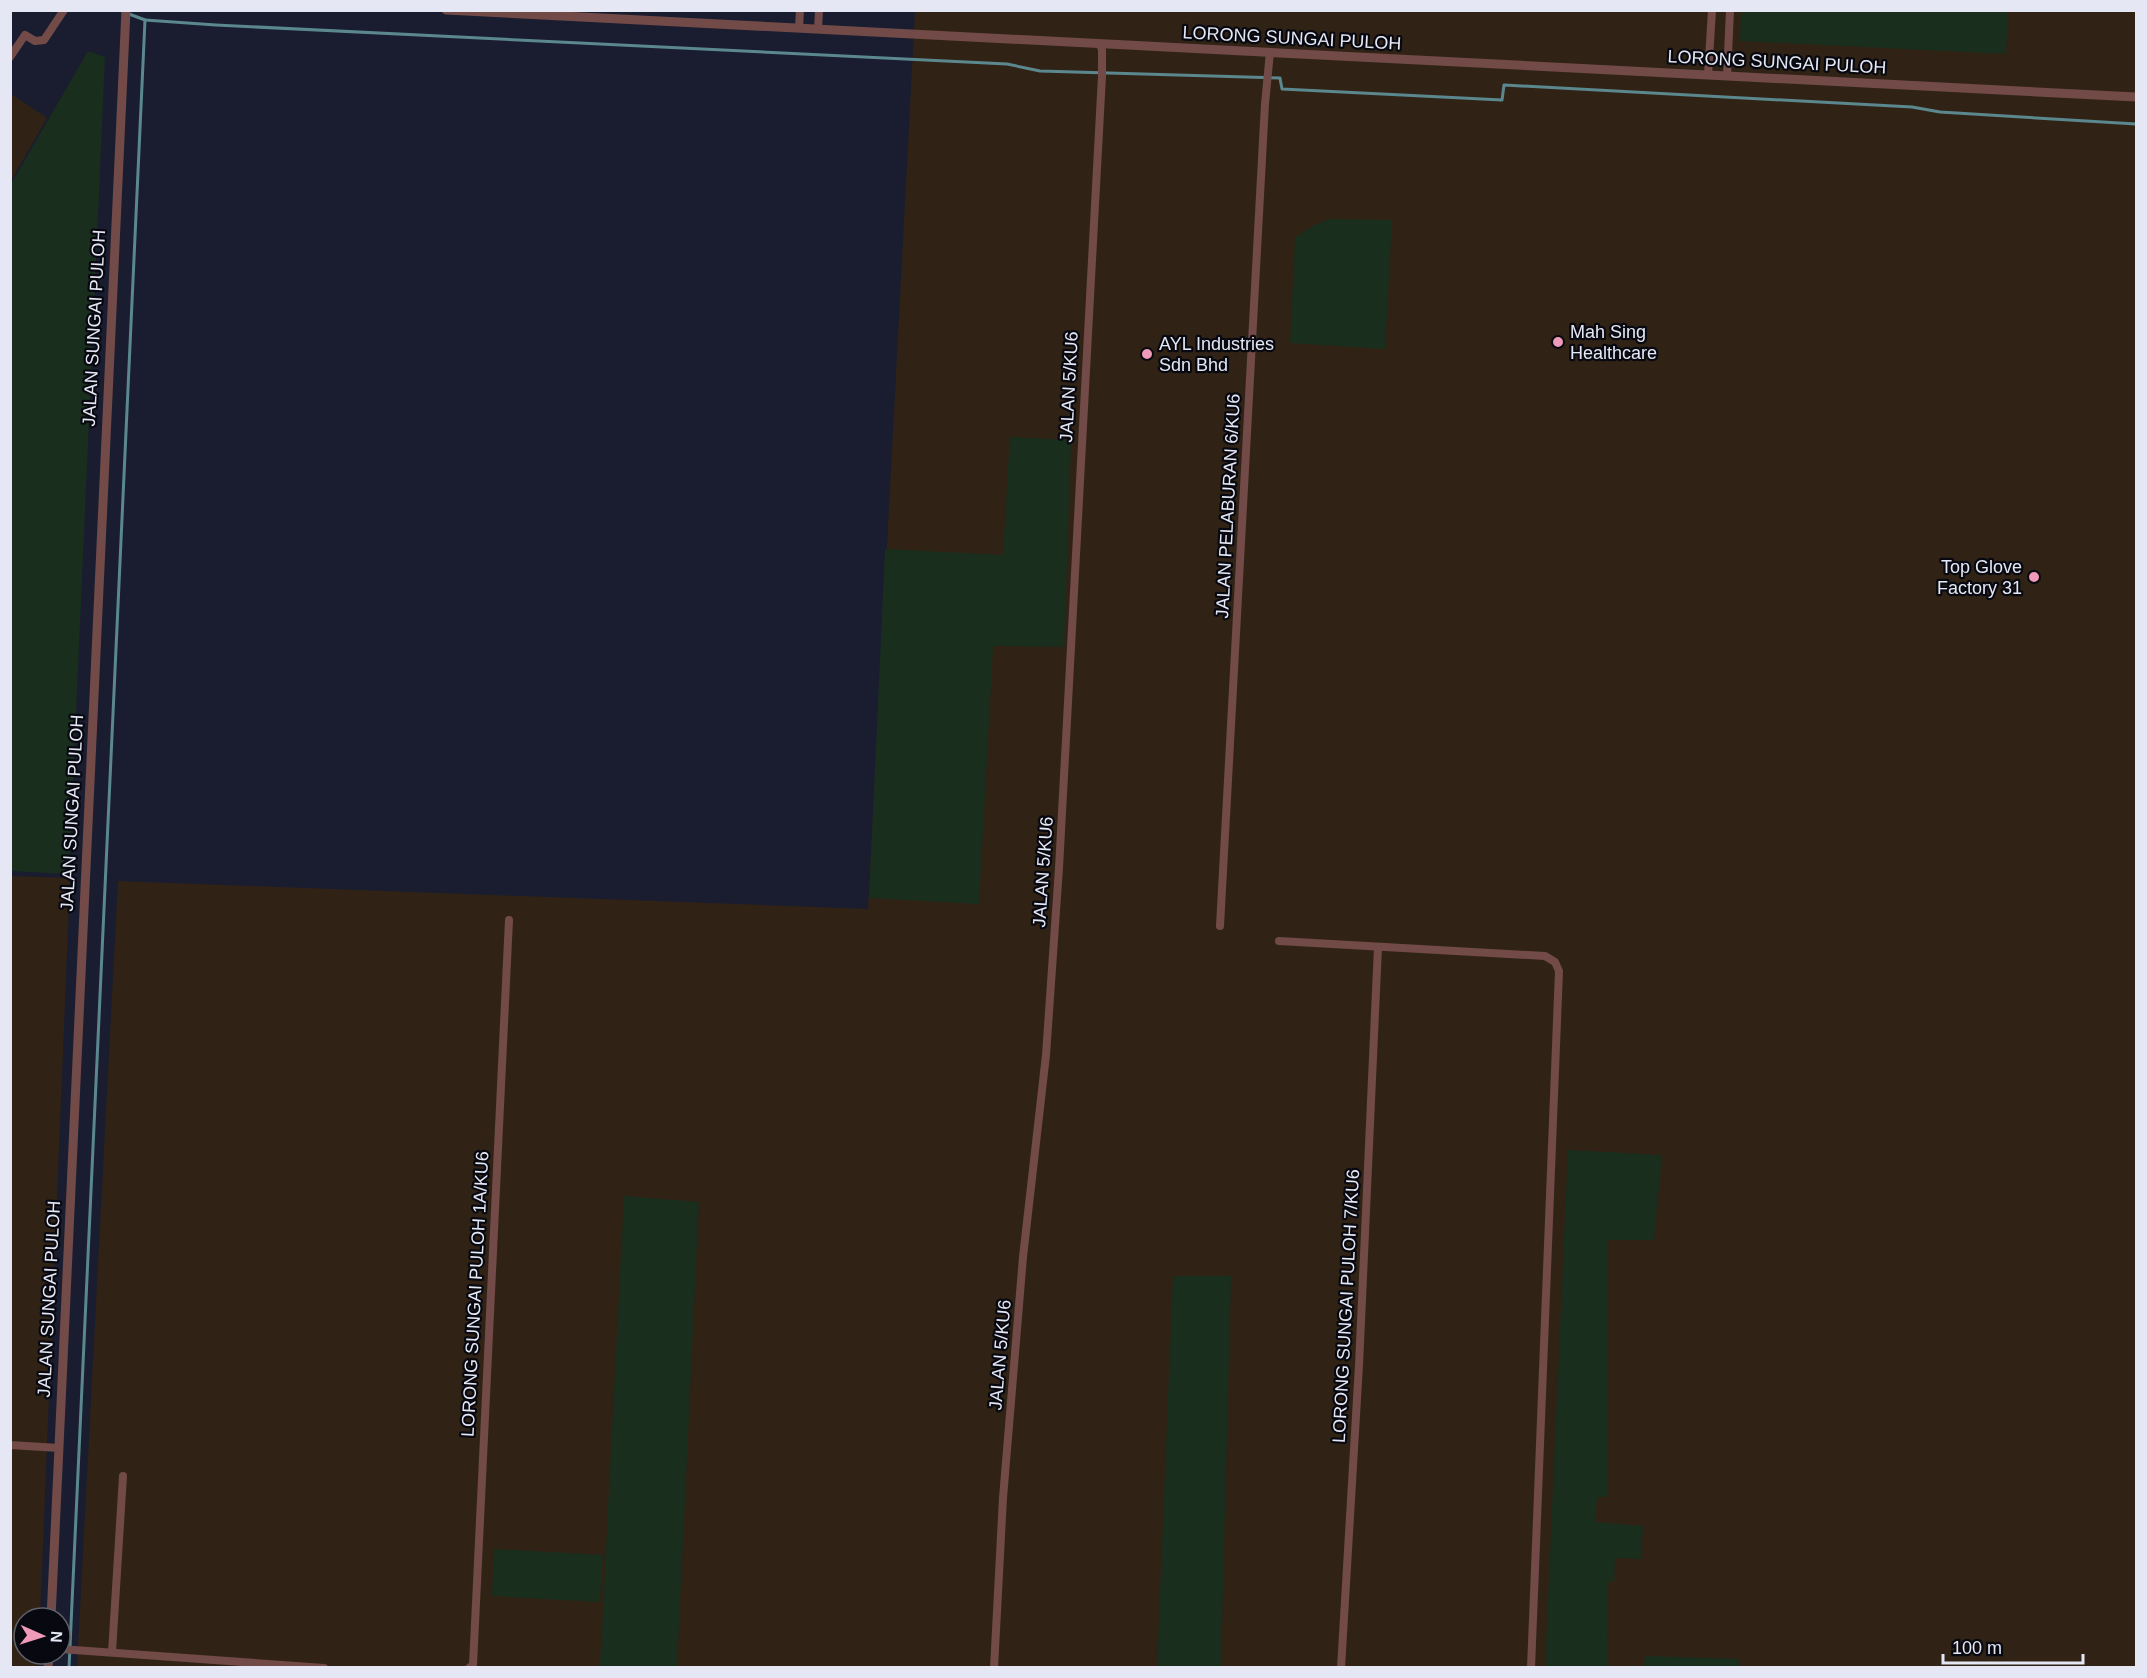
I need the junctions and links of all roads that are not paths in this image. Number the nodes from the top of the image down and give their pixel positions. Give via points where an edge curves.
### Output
1 (64, 10) edge
2 (126, 10) edge
3 (446, 10) edge
4 (800, 10) edge
5 (819, 10) edge
6 (1712, 10) edge
7 (1730, 10) edge
8 (799, 28) junction
9 (818, 29) junction
10 (1101, 47) junction
11 (1269, 52) junction
12 (10, 57) edge
13 (1708, 75) junction
14 (1727, 76) junction
15 (2136, 97) edge
16 (509, 920) dead end
17 (1220, 926) dead end
18 (1279, 941) dead end
19 (1378, 946) junction
20 (10, 1445) edge
21 (58, 1448) junction
22 (123, 1476) dead end
23 (51, 1606) edge
24 (72, 1650) edge
25 (112, 1652) junction
26 (324, 1668) edge
27 (469, 1668) edge
28 (994, 1668) edge
29 (1341, 1668) edge
30 (1531, 1668) edge

1 - 12 street via 44,40 35,41 26,35
2 - 21 street, JALAN SUNGAI PULOH
3 - 8 street, LORONG SUNGAI PULOH
4 - 8 street
5 - 9 street
6 - 13 street
7 - 14 street
8 - 9 street, LORONG SUNGAI PULOH
9 - 10 street, LORONG SUNGAI PULOH
10 - 11 street, LORONG SUNGAI PULOH
10 - 28 street, JALAN 5/KU6 via 1046,1055 1023,1257
11 - 13 street, LORONG SUNGAI PULOH
11 - 17 street, JALAN PELABURAN 6/KU6
13 - 14 street, LORONG SUNGAI PULOH
14 - 15 street, LORONG SUNGAI PULOH
16 - 27 street, LORONG SUNGAI PULOH 1A/KU6
18 - 19 street
19 - 29 street, LORONG SUNGAI PULOH 7/KU6
19 - 30 street via 1545,956 1555,962 1559,971
20 - 21 street
21 - 23 street, JALAN SUNGAI PULOH
22 - 25 street
24 - 25 street
25 - 26 street

